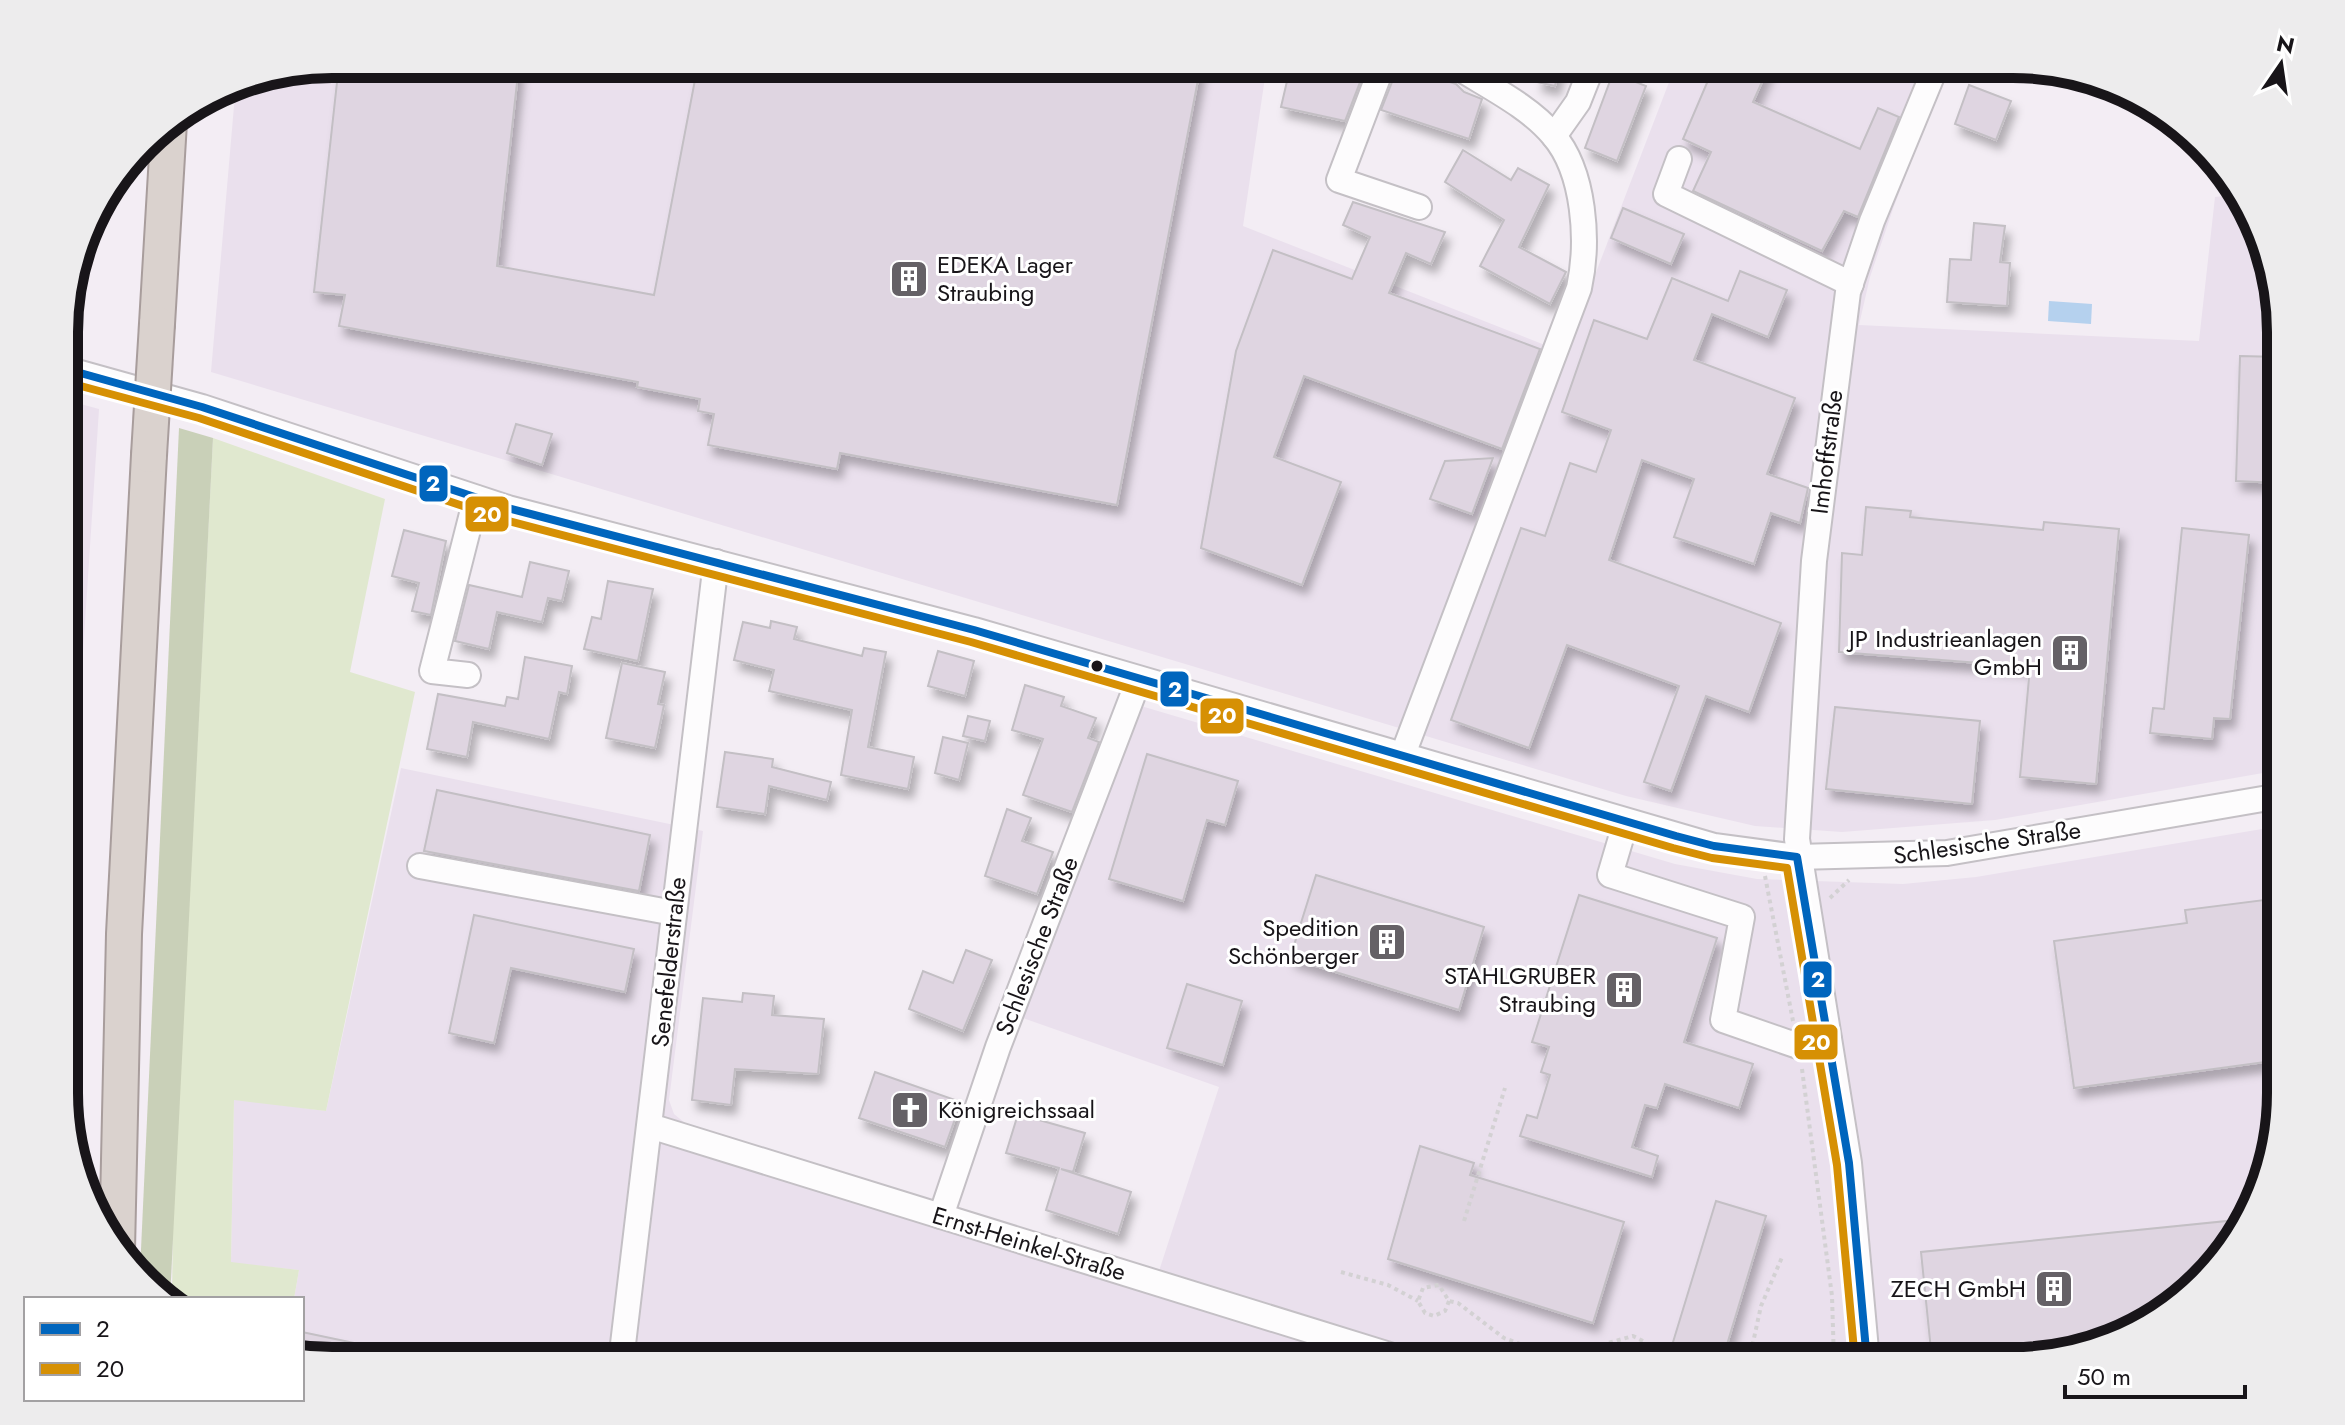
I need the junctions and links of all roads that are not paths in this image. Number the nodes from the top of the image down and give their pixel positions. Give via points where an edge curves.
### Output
1 (1378, 78) edge
2 (1474, 78) edge
3 (1587, 78) edge
4 (1931, 78) edge
5 (1554, 136) junction
6 (168, 138) edge
7 (1679, 159) dead end
8 (1419, 207) dead end
9 (1851, 284) junction
10 (78, 372) edge
11 (476, 498) junction
12 (716, 562) junction
13 (468, 675) dead end
14 (1139, 679) junction
15 (1402, 757) junction
16 (2266, 798) edge
17 (1626, 821) junction
18 (1797, 857) junction
19 (420, 866) dead end
20 (674, 913) junction
21 (1829, 1040) junction
22 (650, 1126) junction
23 (941, 1216) junction
24 (118, 1228) edge
25 (1362, 1346) edge
26 (1866, 1346) edge
27 (623, 1347) edge

1 - 8 street via 1339,180
2 - 5 street
3 - 5 street
4 - 9 street, Imhoffstraße
5 - 15 street via 1568,161 1586,226 1579,288
6 - 24 highway, bridge via 125,918
7 - 9 street via 1666,194
9 - 18 street, Imhoffstraße via 1814,561
10 - 11 street, Schlesische Straße via 230,416
11 - 12 street, Schlesische Straße
11 - 13 street via 432,671
12 - 14 street, Schlesische Straße
12 - 20 street, Senefelderstraße
14 - 15 street, Schlesische Straße
14 - 23 street, Schlesische Straße via 998,1047
15 - 17 street, Schlesische Straße
16 - 18 street, Schlesische Straße via 1947,853
17 - 18 street, Schlesische Straße via 1714,846
17 - 21 street via 1610,875 1742,917 1723,1020 1798,1046
18 - 21 street, Imhoffstraße
19 - 20 street
20 - 22 street, Senefelderstraße
21 - 26 street, Imhoffstraße via 1859,1239
22 - 23 street, Ernst-Heinkel-Straße
22 - 27 street, Senefelderstraße
23 - 25 street, Ernst-Heinkel-Straße

